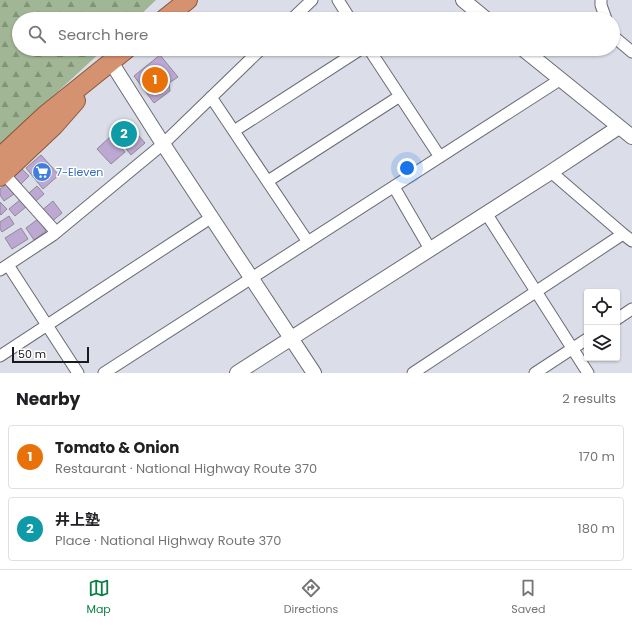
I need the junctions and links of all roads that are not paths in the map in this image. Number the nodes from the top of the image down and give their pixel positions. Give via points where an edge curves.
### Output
1 (188, 0) edge
2 (312, 0) edge
3 (338, 0) edge
4 (463, 0) edge
5 (601, 0) edge
6 (173, 12) edge
7 (299, 12) edge
8 (346, 12) edge
9 (478, 12) edge
10 (604, 12) edge
11 (620, 42) edge
12 (632, 52) edge
13 (118, 56) edge
14 (254, 56) edge
15 (350, 56) edge
16 (374, 56) edge
17 (533, 56) edge
18 (111, 62) junction
19 (561, 79) junction
20 (400, 96) junction
21 (211, 97) junction
22 (619, 127) junction
23 (234, 131) junction
24 (632, 137) edge
25 (163, 144) junction
26 (0, 157) edge
27 (440, 158) junction
28 (551, 172) junction
29 (2, 176) edge
30 (268, 182) junction
31 (394, 187) junction
32 (486, 213) junction
33 (212, 217) junction
34 (56, 232) junction
35 (623, 234) junction
36 (632, 241) edge
37 (308, 242) junction
38 (430, 249) junction
39 (4, 267) edge
40 (252, 278) junction
41 (536, 291) junction
42 (632, 309) edge
43 (620, 317) edge
44 (47, 325) junction
45 (291, 338) junction
46 (584, 341) edge
47 (572, 348) junction
48 (0, 355) edge
49 (78, 373) edge
50 (104, 373) edge
51 (237, 373) edge
52 (314, 373) edge
53 (413, 373) edge
54 (535, 373) edge
55 (588, 373) edge

1 - 6 highway
2 - 7 street
3 - 8 street
4 - 9 street
5 - 10 street
11 - 12 street
13 - 18 highway
14 - 21 street
15 - 23 street
16 - 20 street
17 - 19 street
18 - 25 street
18 - 26 highway via 45,115
18 - 29 highway via 54,126
19 - 22 street
19 - 27 street
20 - 27 street
20 - 30 street
21 - 23 street
21 - 25 street
22 - 24 street
22 - 28 street
23 - 30 street
25 - 33 street
25 - 34 street
27 - 31 street
28 - 32 street
28 - 35 street
29 - 34 street
30 - 37 street
31 - 37 street
31 - 38 street
32 - 38 street
32 - 41 street
33 - 40 street
33 - 44 street
34 - 39 street
35 - 36 street
35 - 41 street
37 - 40 street
38 - 45 street
39 - 44 street
40 - 45 street
40 - 50 street
41 - 47 street
41 - 53 street
42 - 43 street
44 - 48 street
44 - 49 street
45 - 51 street
45 - 52 street
46 - 47 street
47 - 54 street
47 - 55 street

